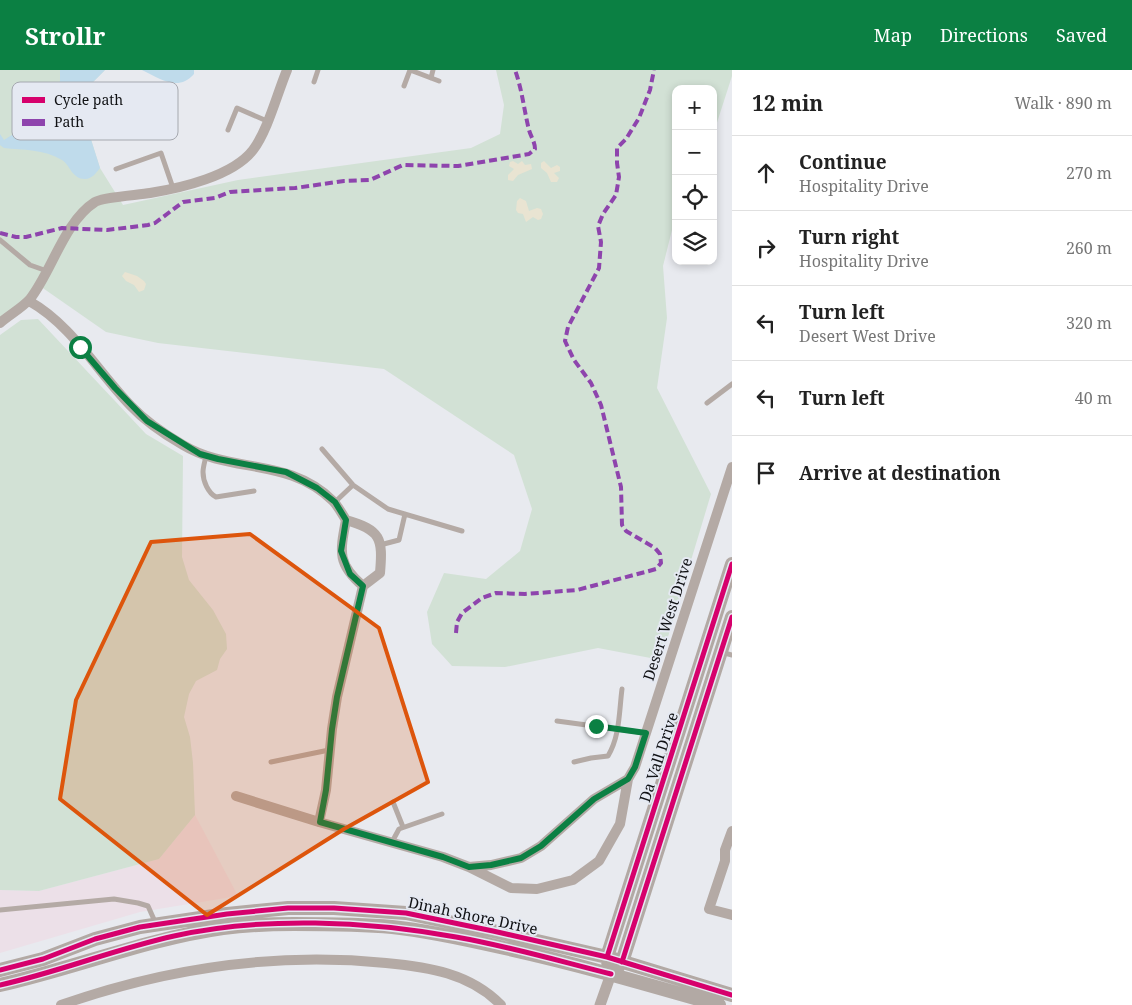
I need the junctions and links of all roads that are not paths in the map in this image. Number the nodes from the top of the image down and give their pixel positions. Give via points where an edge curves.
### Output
1 (287, 70) edge
2 (318, 70) edge
3 (410, 70) edge
4 (433, 70) edge
5 (430, 78) junction
6 (439, 81) dead end
7 (314, 82) dead end
8 (404, 86) dead end
9 (267, 121) junction
10 (228, 130) dead end
11 (116, 169) dead end
12 (173, 188) junction
13 (0, 240) edge
14 (48, 271) junction
15 (28, 301) junction
16 (0, 323) edge
17 (732, 384) edge
18 (706, 403) dead end
19 (322, 449) dead end
20 (206, 456) junction
21 (732, 467) edge
22 (354, 486) junction
23 (254, 491) dead end
24 (335, 502) junction
25 (405, 514) junction
26 (346, 520) junction
27 (462, 531) dead end
28 (380, 545) junction
29 (732, 564) edge
30 (363, 586) junction
31 (732, 617) edge
32 (726, 654) edge
33 (622, 689) dead end
34 (557, 721) dead end
35 (618, 728) junction
36 (646, 733) junction
37 (330, 750) junction
38 (271, 762) dead end
39 (574, 762) dead end
40 (628, 779) junction
41 (236, 796) dead end
42 (393, 802) dead end
43 (442, 814) dead end
44 (320, 822) junction
45 (403, 827) junction
46 (732, 831) edge
47 (392, 842) junction
48 (728, 858) edge
49 (469, 867) junction
50 (0, 910) edge
51 (732, 916) edge
52 (156, 924) junction
53 (607, 957) junction
54 (622, 962) junction
55 (0, 970) edge
56 (611, 974) junction
57 (0, 985) edge
58 (732, 995) edge
59 (61, 1005) edge
60 (501, 1005) edge
61 (600, 1005) edge
62 (719, 1005) edge

1 - 9 street
2 - 7 lane
3 - 5 lane
3 - 8 lane
4 - 5 lane
5 - 6 lane
9 - 10 lane via 237,108
9 - 12 street via 253,150 238,164 196,183
11 - 12 lane via 161,154
12 - 14 street via 96,201 66,236
13 - 14 lane via 30,265
14 - 15 street
15 - 16 street
15 - 20 street via 61,324 147,421
17 - 18 lane
19 - 22 lane
20 - 23 lane via 203,472 212,495
20 - 24 street via 286,472 317,488
21 - 36 street, Desert West Drive
22 - 24 lane
22 - 25 lane via 388,509
24 - 26 street
25 - 27 lane
25 - 28 lane via 398,540
26 - 28 street via 371,529
26 - 30 street via 341,551 350,574
28 - 30 street via 380,573
29 - 53 main road, Da Vall Drive
30 - 37 street via 337,697
31 - 32 main road, Da Vall Drive
32 - 54 main road, Da Vall Drive
33 - 35 lane
34 - 35 lane
35 - 36 lane
35 - 39 lane via 615,746 608,756
36 - 40 street, Desert West Drive
37 - 38 lane
37 - 44 street
40 - 49 street, Desert West Drive via 594,799 541,846 521,858
40 - 49 street, Desert West Drive via 620,824 599,861 573,880 537,889 512,888
41 - 44 street, Desert West Drive
42 - 45 lane
43 - 45 lane
44 - 47 street, Desert West Drive
45 - 47 lane
46 - 48 street via 725,850
47 - 49 street, Desert West Drive
48 - 51 street via 709,908
50 - 52 lane via 114,899 148,906
52 - 53 main road, Dinah Shore Drive via 288,908 352,909 406,913
52 - 55 main road, Dinah Shore Drive via 95,939
53 - 54 main road, Dinah Shore Drive
53 - 56 main road
54 - 56 main road, Da Vall Drive
54 - 58 main road, Dinah Shore Drive
56 - 57 main road, Dinah Shore Drive via 457,937 394,927 279,924 175,936
56 - 61 street, Da Vall Drive
56 - 62 main road, Dinah Shore Drive
59 - 60 street via 138,981 188,970 288,959 361,960 440,970 482,989

